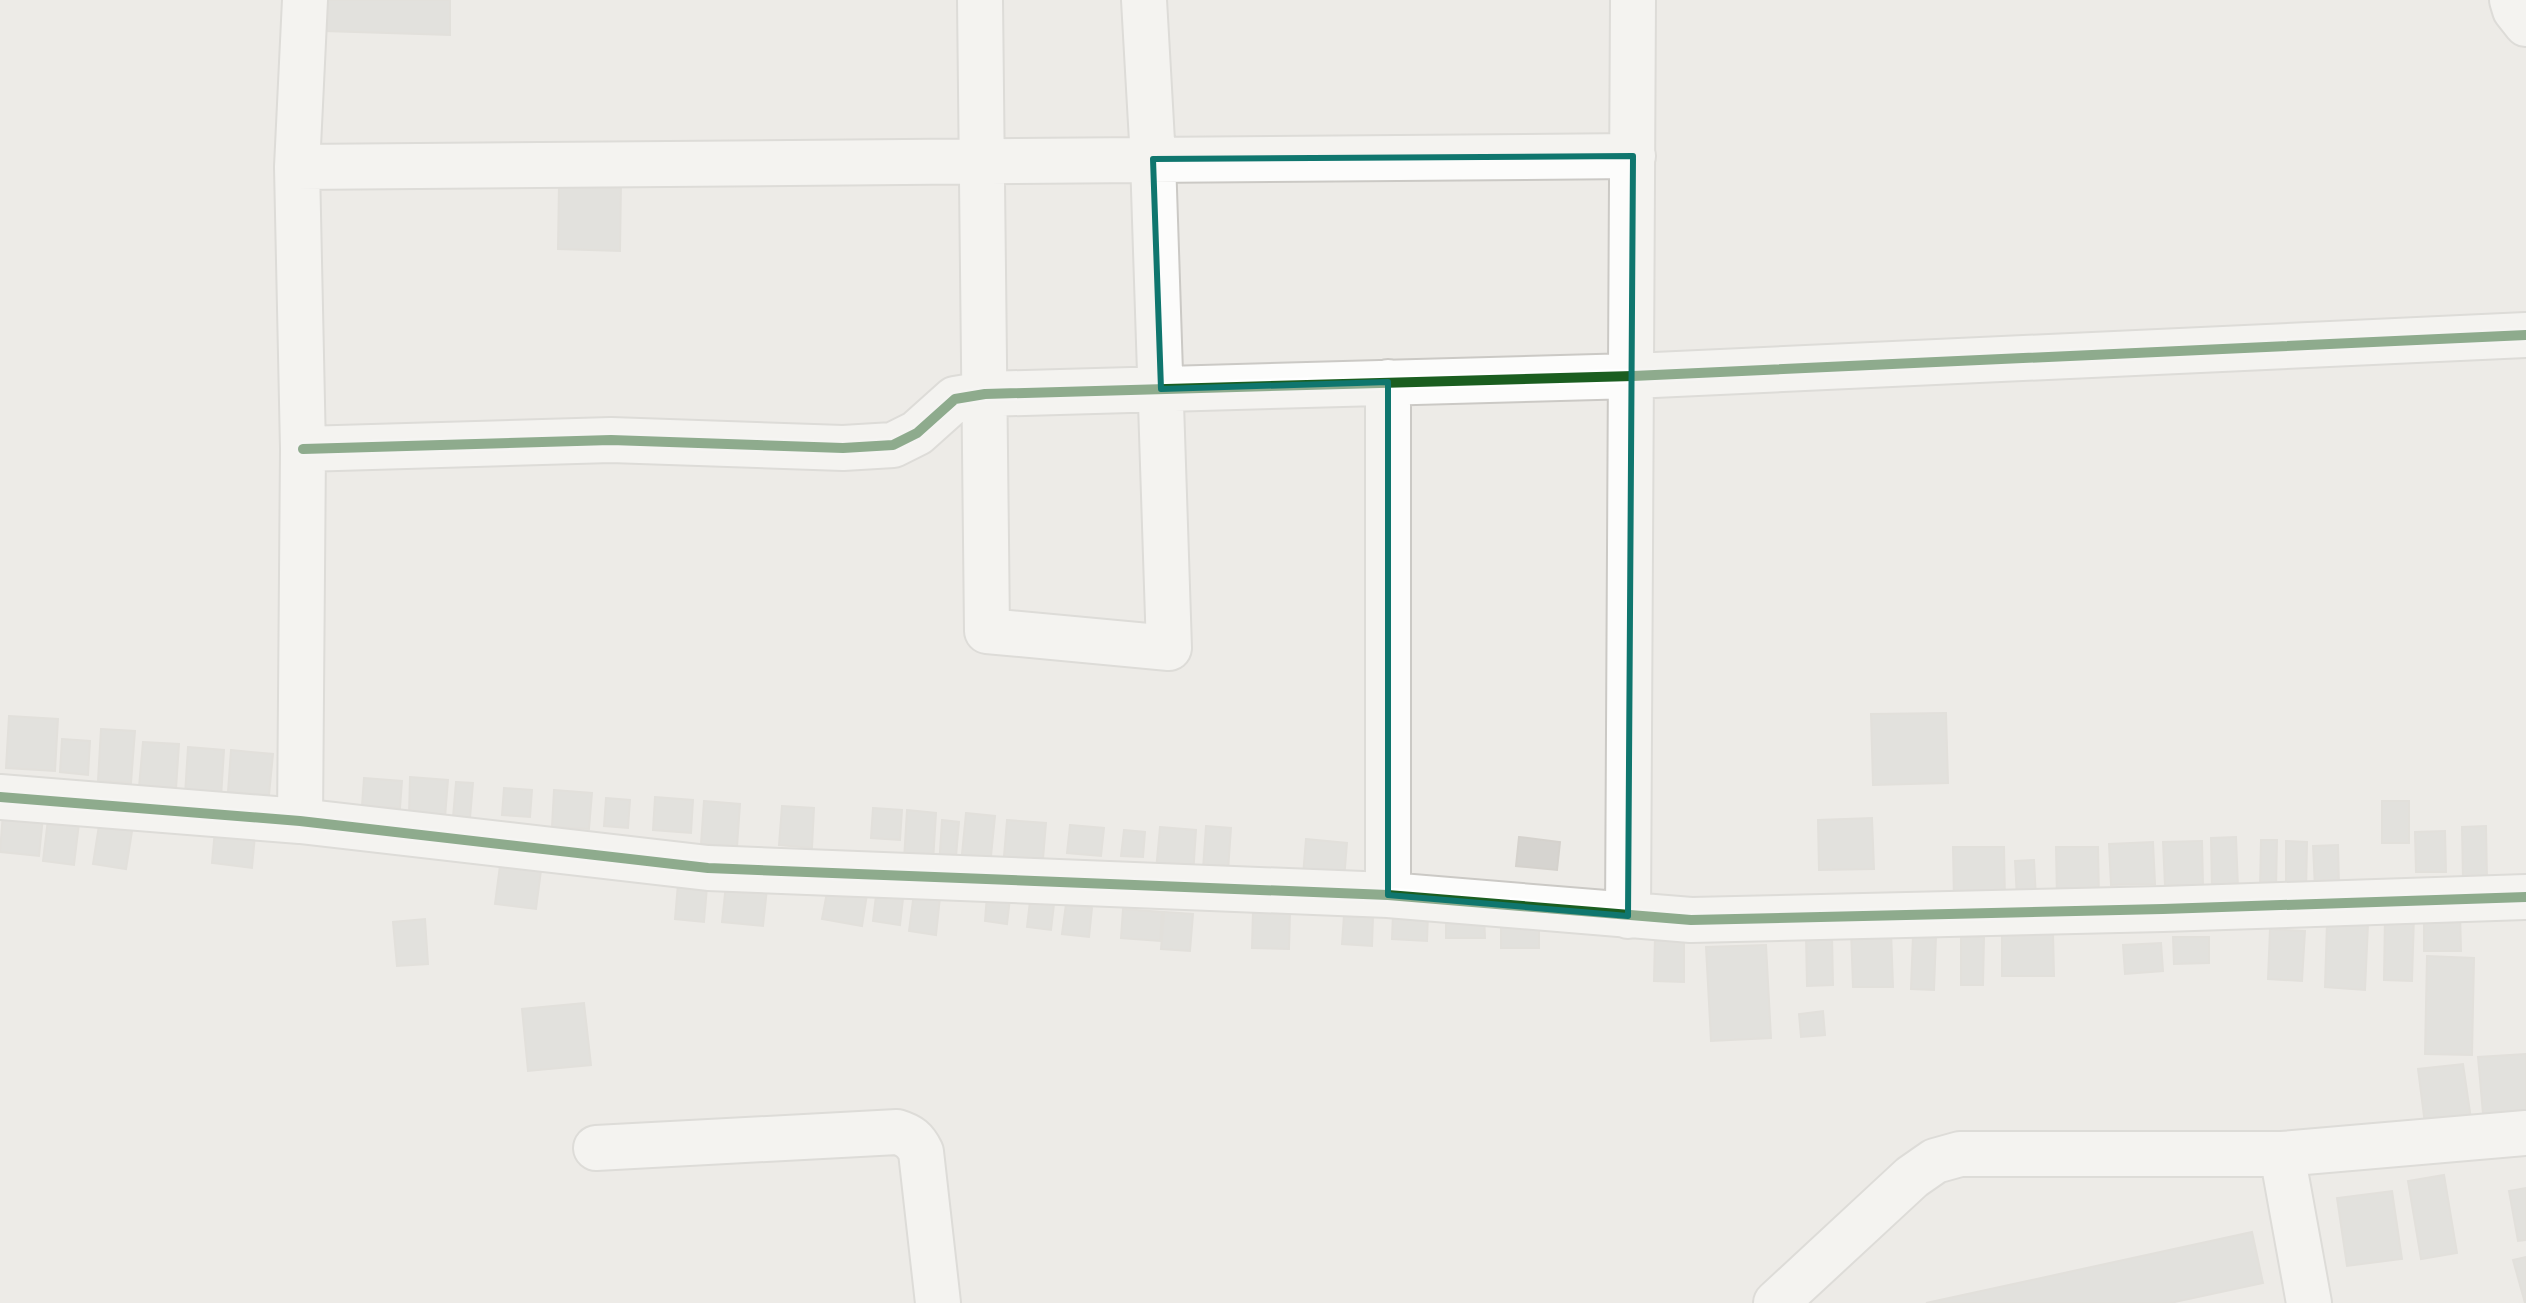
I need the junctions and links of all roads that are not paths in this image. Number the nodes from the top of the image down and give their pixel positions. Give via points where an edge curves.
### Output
1 (305, 0) edge
2 (980, 0) edge
3 (1144, 0) edge
4 (1633, 0) edge
5 (2512, 0) edge
6 (2526, 24) edge
7 (1633, 156) junction
8 (1153, 159) junction
9 (982, 160) junction
10 (297, 167) junction
11 (2526, 335) edge
12 (1633, 376) junction
13 (1388, 382) junction
14 (1161, 389) junction
15 (985, 394) junction
16 (303, 449) junction
17 (0, 797) edge
18 (300, 821) junction
19 (1388, 895) junction
20 (2526, 897) edge
21 (1628, 916) junction
22 (2526, 1133) edge
23 (596, 1148) dead end
24 (2282, 1154) junction
25 (938, 1303) edge
26 (1776, 1303) edge
27 (2309, 1303) edge

1 - 10 street
2 - 9 street
3 - 8 street
4 - 7 street
5 - 6 street
7 - 8 street
7 - 12 street
8 - 9 street
8 - 14 street
9 - 10 street
9 - 15 street
10 - 16 street
11 - 12 street
12 - 13 street
12 - 21 street
13 - 14 street
13 - 19 street
14 - 15 street
14 - 15 street via 1169,648 987,631
15 - 16 street via 955,399 917,433 893,445 611,440
16 - 18 street
17 - 18 street
18 - 19 street via 708,868
19 - 21 street
20 - 21 street via 1707,920
22 - 24 street
23 - 25 street via 907,1135 921,1152
24 - 26 street via 1960,1154 1935,1161
24 - 27 street

